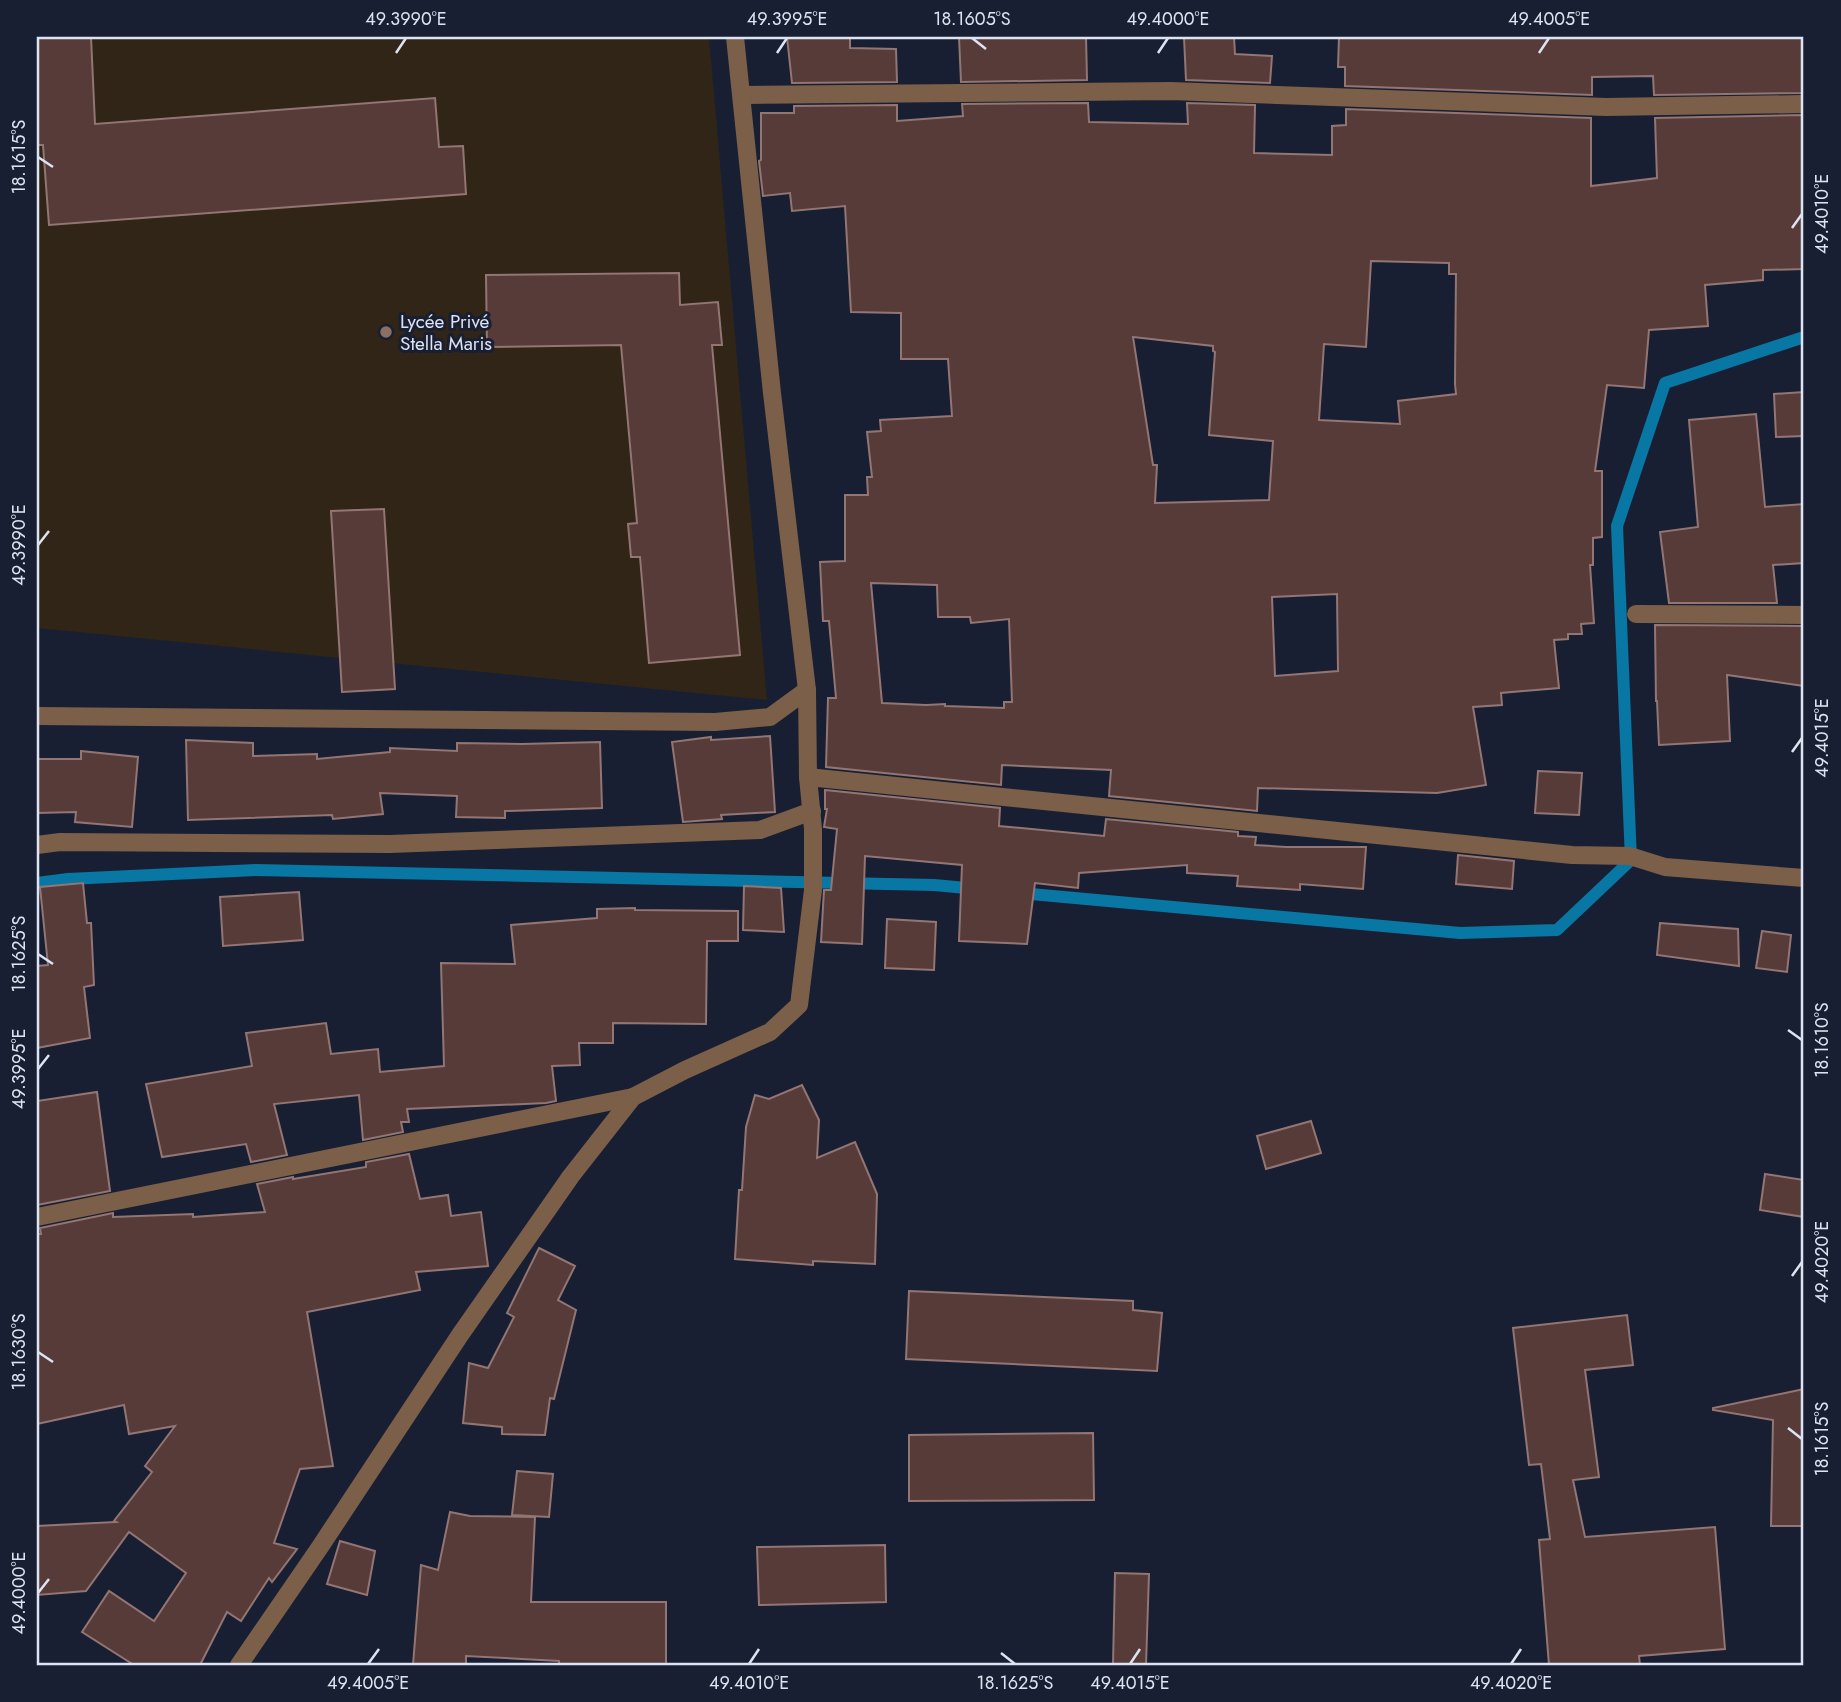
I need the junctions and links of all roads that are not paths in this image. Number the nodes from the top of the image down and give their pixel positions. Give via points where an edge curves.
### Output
1 (735, 37) edge
2 (741, 95) junction
3 (1804, 104) edge
4 (1636, 614) dead end
5 (1804, 615) edge
6 (807, 690) junction
7 (37, 716) edge
8 (808, 778) junction
9 (812, 820) junction
10 (37, 845) edge
11 (1804, 878) edge
12 (633, 1097) junction
13 (37, 1217) edge
14 (239, 1665) edge

1 - 2 street
2 - 3 street via 1171,91 1606,107
2 - 6 street
4 - 5 street
6 - 7 street via 770,717 715,722
6 - 8 street
8 - 9 street
8 - 11 street via 1572,855 1630,856 1665,867
9 - 10 street via 760,830 390,844
9 - 12 street via 813,890 799,1005 771,1032
12 - 13 street
12 - 14 street via 571,1176 460,1335

